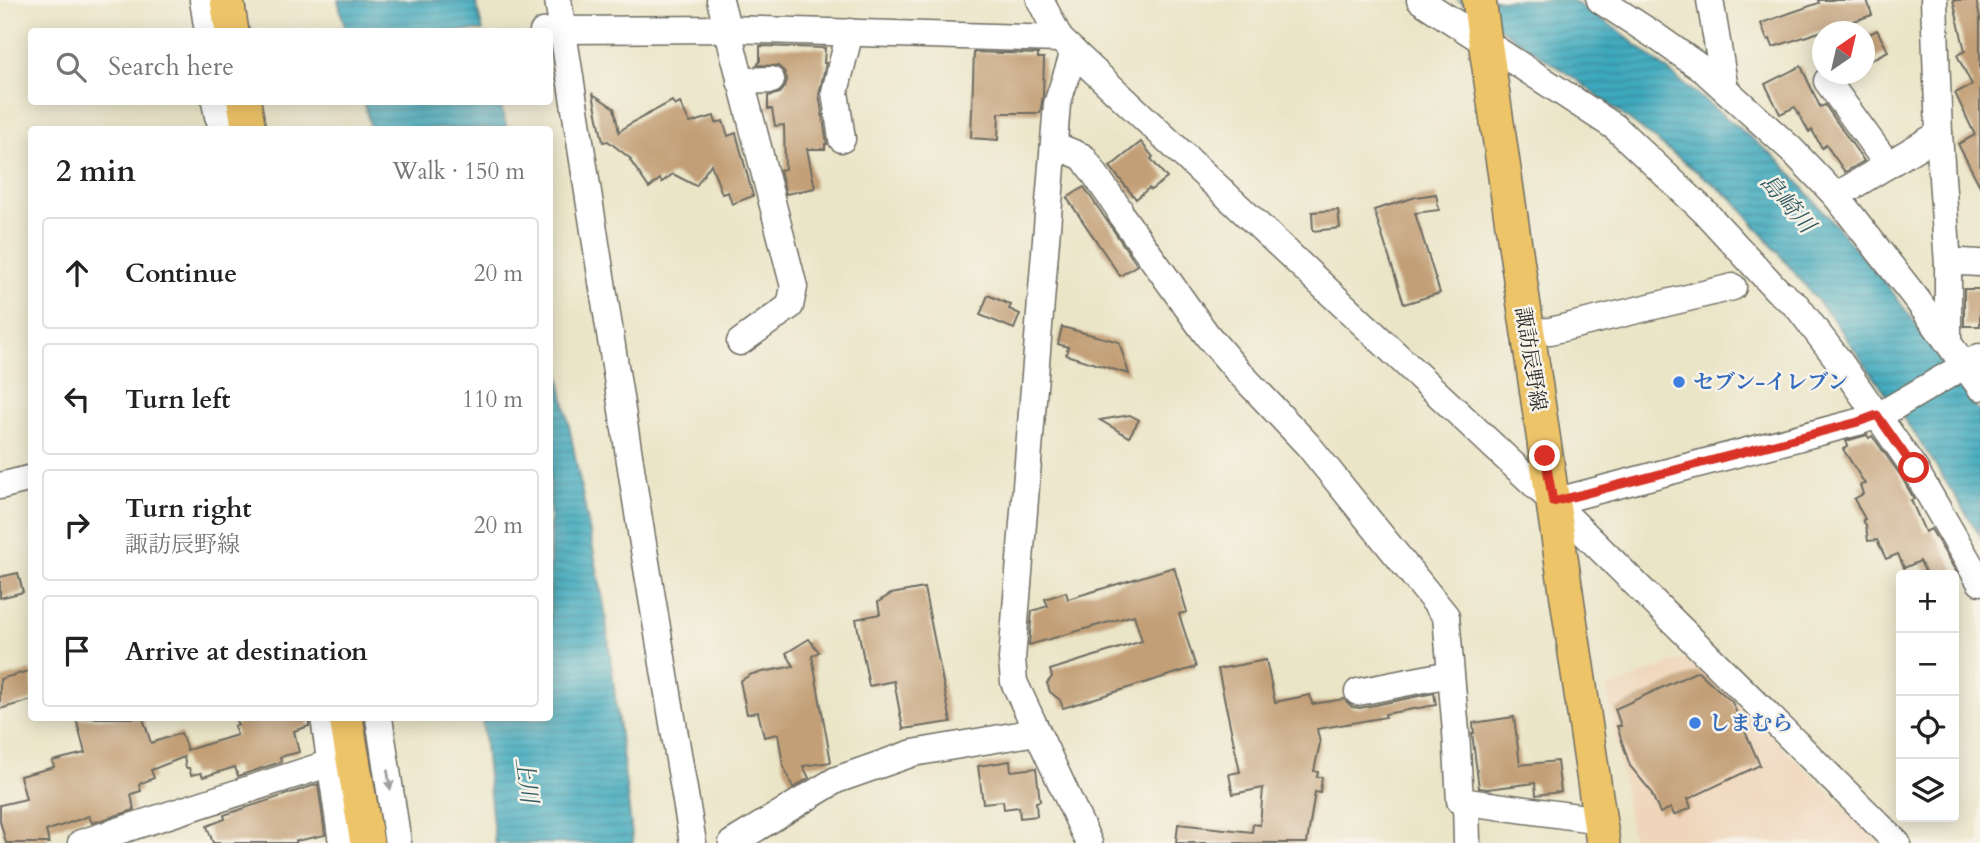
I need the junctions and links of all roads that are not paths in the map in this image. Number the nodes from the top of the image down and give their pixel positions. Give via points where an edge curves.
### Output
1 (203, 0) edge
2 (227, 0) edge
3 (558, 0) edge
4 (720, 0) edge
5 (1027, 0) edge
6 (1420, 0) edge
7 (1601, 0) edge
8 (1710, 0) edge
9 (1934, 0) edge
10 (1482, 24) edge
11 (207, 28) edge
12 (231, 28) edge
13 (1056, 28) edge
14 (727, 29) junction
15 (557, 30) edge
16 (850, 32) junction
17 (771, 80) dead end
18 (740, 81) junction
19 (590, 83) dead end
20 (1829, 84) edge
21 (1725, 89) junction
22 (216, 105) edge
23 (245, 105) edge
24 (222, 126) edge
25 (248, 126) edge
26 (1939, 134) junction
27 (842, 139) dead end
28 (1054, 145) junction
29 (1888, 165) junction
30 (1836, 196) junction
31 (1980, 263) edge
32 (1948, 265) junction
33 (1733, 287) dead end
34 (1527, 332) junction
35 (1948, 341) junction
36 (740, 342) dead end
37 (1971, 370) edge
38 (1881, 413) junction
39 (28, 479) edge
40 (0, 486) edge
41 (1553, 502) junction
42 (1980, 582) edge
43 (1450, 674) junction
44 (1358, 692) dead end
45 (324, 721) edge
46 (347, 721) edge
47 (379, 721) edge
48 (1036, 732) junction
49 (331, 763) junction
50 (1465, 802) junction
51 (1602, 832) edge
52 (81, 843) edge
53 (342, 843) edge
54 (367, 843) edge
55 (398, 843) edge
56 (693, 843) edge
57 (732, 843) edge
58 (1089, 843) edge
59 (1467, 843) edge
60 (1897, 843) edge

1 - 11 street
2 - 12 main road
3 - 15 street
4 - 14 street
5 - 13 street
6 - 10 street
7 - 21 street
8 - 21 street
9 - 26 street
10 - 34 main road, 諏訪辰野線
10 - 38 street via 1615,127 1660,168 1797,306
13 - 16 street
13 - 28 street
13 - 41 street
14 - 15 street
14 - 16 street
14 - 18 street
15 - 19 street
15 - 56 street
16 - 27 street via 835,93
17 - 18 street
18 - 36 street via 794,288 790,306
20 - 29 street
21 - 30 street
22 - 24 street
23 - 25 main road
26 - 29 street
26 - 32 street
28 - 43 street via 1083,157 1207,335 1308,445 1446,616
28 - 48 street via 1012,659 1014,682
29 - 30 street
30 - 35 street
31 - 32 street
32 - 35 street
33 - 34 street via 1550,331
34 - 41 main road, 諏訪辰野線
35 - 37 street
37 - 38 street
38 - 41 street
38 - 42 street
39 - 40 street
41 - 51 main road, 諏訪辰野線
41 - 60 street
43 - 44 street
43 - 50 street via 1460,801
45 - 49 street
46 - 54 main road
47 -> 55 street
48 - 57 street via 913,753 836,780
48 - 58 street
49 - 52 street
49 - 53 street
50 - 51 street
50 - 59 street

